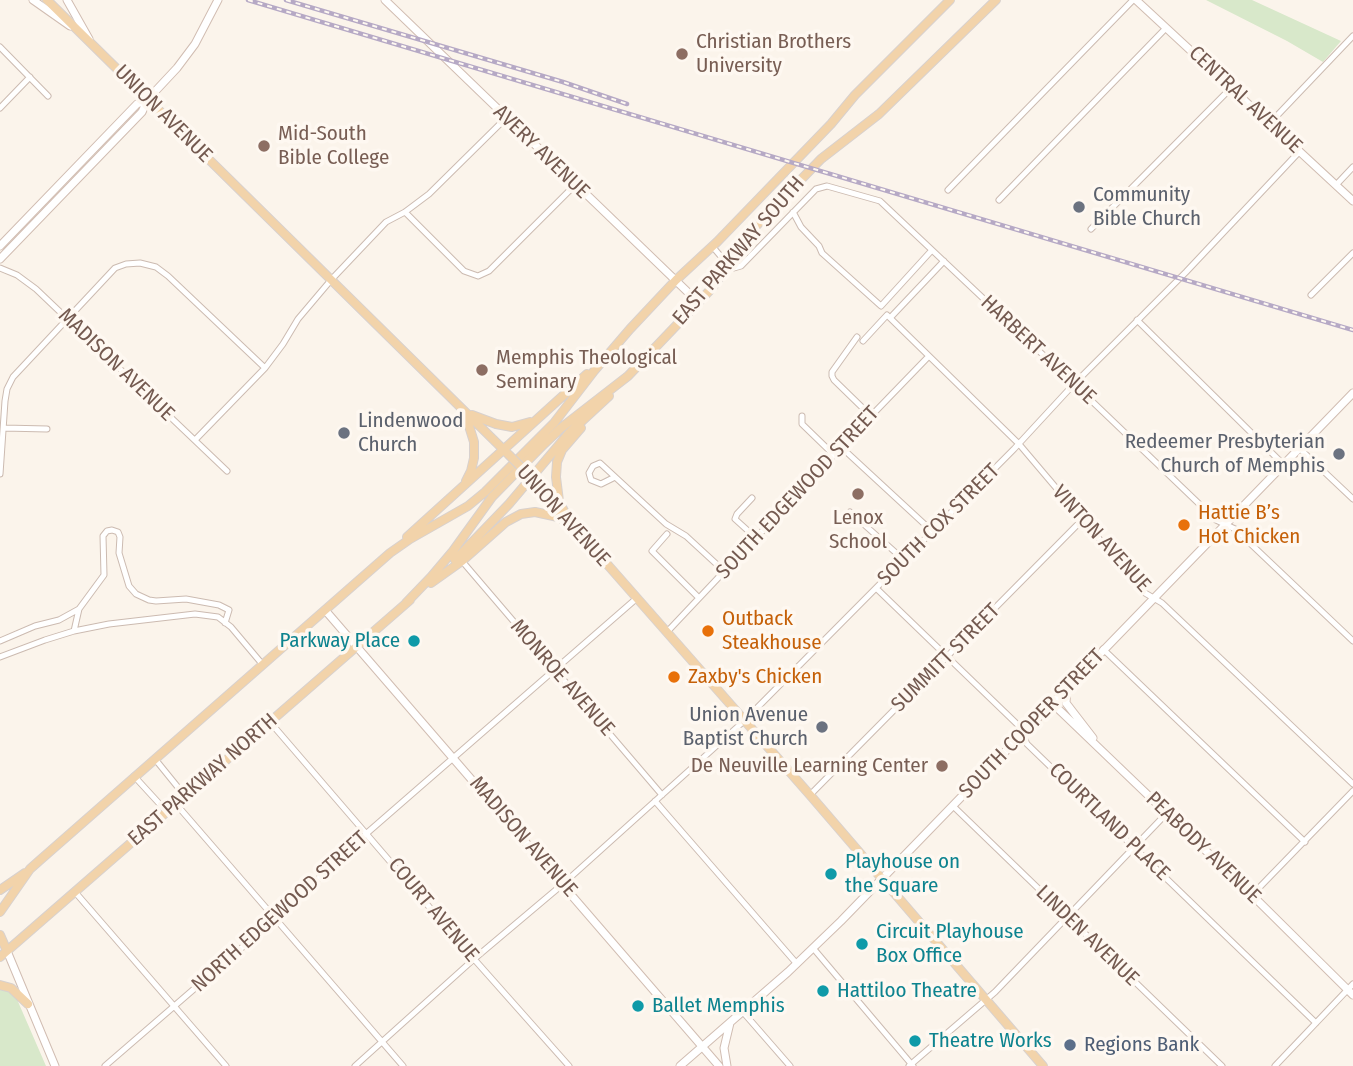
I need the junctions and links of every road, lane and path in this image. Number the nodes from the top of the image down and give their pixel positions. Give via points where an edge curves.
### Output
1 (33, 0) edge
2 (47, 0) edge
3 (67, 0) edge
4 (218, 0) edge
5 (385, 0) edge
6 (950, 0) edge
7 (996, 0) edge
8 (1134, 0) edge
9 (1166, 28) junction
10 (1353, 36) edge
11 (89, 40) junction
12 (0, 47) edge
13 (30, 77) junction
14 (1231, 88) junction
15 (48, 96) dead end
16 (148, 99) junction
17 (0, 108) edge
18 (506, 118) junction
19 (1270, 123) junction
20 (1300, 150) junction
21 (1353, 167) edge
22 (575, 185) junction
23 (1336, 185) junction
24 (948, 190) dead end
25 (999, 200) dead end
26 (1353, 201) edge
27 (405, 212) junction
28 (793, 212) junction
29 (1091, 229) dead end
30 (0, 246) edge
31 (712, 246) junction
32 (932, 250) junction
33 (1353, 253) edge
34 (0, 259) edge
35 (944, 261) junction
36 (729, 266) junction
37 (0, 268) edge
38 (331, 280) junction
39 (676, 280) junction
40 (1311, 295) dead end
41 (698, 302) junction
42 (888, 317) junction
43 (68, 318) junction
44 (1136, 320) junction
45 (607, 356) junction
46 (929, 356) junction
47 (265, 368) junction
48 (628, 376) junction
49 (1074, 384) junction
50 (1353, 393) edge
51 (598, 408) junction
52 (464, 410) junction
53 (871, 415) junction
54 (802, 416) dead end
55 (539, 417) junction
56 (4, 428) junction
57 (47, 429) dead end
58 (195, 440) junction
59 (1018, 444) junction
60 (841, 447) junction
61 (1299, 448) junction
62 (506, 452) junction
63 (834, 455) junction
64 (1283, 464) junction
65 (227, 471) dead end
66 (0, 474) edge
67 (529, 476) junction
68 (615, 477) junction
69 (463, 486) junction
70 (752, 498) dead end
71 (1353, 499) edge
72 (850, 512) dead end
73 (566, 517) junction
74 (1082, 520) junction
75 (1225, 524) junction
76 (573, 525) junction
77 (933, 532) junction
78 (667, 534) dead end
79 (756, 538) junction
80 (390, 553) junction
81 (905, 560) junction
82 (462, 561) junction
83 (724, 571) junction
84 (431, 583) junction
85 (877, 589) junction
86 (1154, 597) junction
87 (637, 598) junction
88 (699, 598) junction
89 (406, 603) junction
90 (79, 610) junction
91 (325, 610) junction
92 (225, 623) junction
93 (74, 631) junction
94 (667, 632) junction
95 (0, 641) edge
96 (1353, 641) edge
97 (356, 646) junction
98 (1103, 649) junction
99 (947, 656) junction
100 (0, 657) edge
101 (263, 665) junction
102 (555, 669) junction
103 (1067, 687) junction
104 (1052, 703) junction
105 (744, 721) junction
106 (270, 722) junction
107 (1022, 734) junction
108 (1093, 743) junction
109 (454, 758) junction
110 (155, 760) junction
111 (134, 776) junction
112 (1353, 784) edge
113 (1353, 791) edge
114 (662, 795) junction
115 (810, 795) junction
116 (185, 796) junction
117 (655, 801) junction
118 (176, 804) junction
119 (953, 806) junction
120 (167, 812) junction
121 (1167, 813) junction
122 (367, 833) junction
123 (1305, 842) junction
124 (1135, 848) junction
125 (30, 869) junction
126 (883, 879) junction
127 (563, 884) junction
128 (0, 890) edge
129 (75, 892) junction
130 (1252, 895) junction
131 (0, 912) edge
132 (1068, 918) junction
133 (275, 919) junction
134 (0, 935) edge
135 (813, 948) junction
136 (3, 954) edge
137 (474, 959) junction
138 (797, 964) junction
139 (0, 985) edge
140 (1351, 989) edge
141 (986, 999) junction
142 (28, 1004) junction
143 (174, 1006) junction
144 (743, 1012) junction
145 (730, 1023) junction
146 (1316, 1023) junction
147 (382, 1042) junction
148 (703, 1046) junction
149 (1040, 1063) edge
150 (911, 1065) edge
151 (55, 1066) edge
152 (105, 1066) edge
153 (226, 1066) edge
154 (355, 1066) edge
155 (403, 1066) edge
156 (569, 1066) edge
157 (680, 1066) edge
158 (719, 1066) edge
159 (727, 1066) edge
160 (790, 1066) edge
161 (1029, 1066) edge
162 (1222, 1066) edge
163 (1275, 1066) edge

1 - 11 main road
2 - 11 main road, UNION AVENUE
3 - 11 main road
4 - 16 main road via 190,51
5 - 18 main road, AVERY AVENUE
6 - 31 main road, EAST PARKWAY SOUTH
7 - 36 main road, EAST PARKWAY SOUTH via 879,114 821,159 755,227
8 - 9 main road, CENTRAL AVENUE
8 - 24 street
9 - 14 main road, CENTRAL AVENUE
9 - 25 street
10 - 19 street
11 - 16 main road, UNION AVENUE
12 - 13 street
13 - 15 street
13 - 17 street
14 - 19 main road, CENTRAL AVENUE
14 - 29 street
16 - 30 main road via 137,104
16 - 34 main road via 142,112
16 - 38 main road, UNION AVENUE
18 - 22 main road, AVERY AVENUE
18 - 27 street
19 - 20 main road, CENTRAL AVENUE
20 - 23 main road, CENTRAL AVENUE
20 - 44 street, SOUTH COX STREET
21 - 23 street
22 - 27 street via 478,276 464,271
22 - 39 main road, AVERY AVENUE
23 - 26 main road, CENTRAL AVENUE
27 - 38 street via 386,222
28 - 32 street, HARBERT AVENUE via 816,189 827,186 868,197 880,201
28 - 32 street via 822,253 881,306
28 - 36 street, HARBERT AVENUE via 741,266
31 - 36 street
31 - 39 main road, EAST PARKWAY SOUTH
32 - 35 street, HARBERT AVENUE
33 - 40 street
35 - 42 street
35 - 49 street, HARBERT AVENUE
36 - 41 main road, EAST PARKWAY SOUTH
37 - 43 street, MADISON AVENUE via 17,275
38 - 47 street
38 - 52 main road, UNION AVENUE
39 - 41 main road, AVERY AVENUE
39 - 45 main road, EAST PARKWAY SOUTH
41 - 48 main road, EAST PARKWAY SOUTH
42 - 46 street, VINTON AVENUE
42 - 53 street via 860,339 832,372 834,380
43 - 47 street via 115,268 140,263 156,267
43 - 56 street via 9,384
43 - 58 street, MADISON AVENUE
44 - 49 street, SOUTH COX STREET
44 - 64 street
45 - 55 main road
45 - 80 main road, EAST PARKWAY SOUTH via 554,423 477,499
46 - 53 street, SOUTH EDGEWOOD STREET
46 - 59 street, VINTON AVENUE
47 - 58 street
48 - 51 main road
48 - 89 main road, EAST PARKWAY SOUTH via 561,428 492,497 453,551
49 - 59 street, SOUTH COX STREET
49 - 75 street, HARBERT AVENUE
50 - 61 main road, SOUTH COOPER STREET
51 - 67 main road
51 - 73 main road via 557,461 559,501
52 - 55 main road via 481,420 512,427
52 - 62 main road, UNION AVENUE
52 - 69 main road via 474,458
53 - 60 street, SOUTH EDGEWOOD STREET
54 - 63 street via 802,424
55 - 62 main road
56 - 57 street
56 - 66 street
58 - 65 street, MADISON AVENUE
59 - 74 street, VINTON AVENUE
59 - 77 street, SOUTH COX STREET
60 - 63 street, SOUTH EDGEWOOD STREET
60 - 77 street
61 - 64 main road, SOUTH COOPER STREET
61 - 71 street
62 - 67 main road, UNION AVENUE, bridge
62 - 69 main road
63 - 79 street, SOUTH EDGEWOOD STREET
64 - 75 main road, SOUTH COOPER STREET
67 - 73 main road, UNION AVENUE
67 - 84 main road via 482,533
68 - 68 street via 600,463 589,474 601,484
68 - 83 street
69 - 80 main road
70 - 79 street via 735,519
72 - 81 street
73 - 76 main road, UNION AVENUE
74 - 86 street, VINTON AVENUE via 1145,593
74 - 99 street, SUMMITT STREET
75 - 86 main road, SOUTH COOPER STREET
75 - 96 street, HARBERT AVENUE
76 - 82 main road via 545,514 521,514
76 - 87 main road, UNION AVENUE
77 - 81 street, SOUTH COX STREET
78 - 88 street via 652,551
79 - 83 street, SOUTH EDGEWOOD STREET
80 - 91 main road
81 - 85 street, SOUTH COX STREET
82 - 84 main road
82 - 102 street, MONROE AVENUE
83 - 88 street, SOUTH EDGEWOOD STREET
84 - 89 main road
85 - 99 street, COURTLAND PLACE
85 - 105 street, SOUTH COX STREET
86 - 98 main road, SOUTH COOPER STREET
86 - 112 street, VINTON AVENUE
87 - 94 main road, UNION AVENUE
87 - 102 street
88 - 94 street, SOUTH EDGEWOOD STREET
89 - 97 main road, EAST PARKWAY NORTH
90 - 92 street via 104,575 103,536 113,530 120,537 119,553 136,594 156,601 186,599 219,605 229,610
90 - 93 street
90 - 95 street
91 - 97 main road, MADISON AVENUE
91 - 101 main road
92 - 93 street via 218,617 195,614
92 - 101 street
93 - 100 street
94 - 105 main road, UNION AVENUE
97 - 106 main road, EAST PARKWAY NORTH
97 - 109 main road, MADISON AVENUE
98 - 103 main road, SOUTH COOPER STREET
98 - 123 street
99 - 107 street, COURTLAND PLACE
99 - 115 street, SUMMITT STREET
101 - 110 main road
102 - 109 street
102 - 114 street, MONROE AVENUE
103 - 104 main road, SOUTH COOPER STREET
103 - 108 main road via 1066,703
104 - 107 main road, SOUTH COOPER STREET
104 - 108 main road, PEABODY AVENUE
105 - 114 street, SOUTH COX STREET
105 - 115 main road, UNION AVENUE
106 - 116 main road, EAST PARKWAY NORTH
106 - 122 street, COURT AVENUE
107 - 119 main road, SOUTH COOPER STREET
107 - 124 street, COURTLAND PLACE
108 - 121 main road, PEABODY AVENUE
109 - 122 street, NORTH EDGEWOOD STREET
109 - 127 main road, MADISON AVENUE
110 - 111 main road
110 - 116 street
111 - 120 street
111 - 125 main road
113 - 123 street
114 - 117 street, SOUTH COX STREET
115 - 126 main road, UNION AVENUE
116 - 118 main road, EAST PARKWAY NORTH
117 - 127 street, SOUTH COX STREET
117 - 138 street
118 - 120 main road, EAST PARKWAY NORTH
118 - 133 street
119 - 126 main road, SOUTH COOPER STREET
119 - 132 street, LINDEN AVENUE
120 - 129 main road, EAST PARKWAY NORTH
121 - 124 street
121 - 130 main road, PEABODY AVENUE
122 - 133 street, NORTH EDGEWOOD STREET
122 - 137 street, COURT AVENUE
123 - 130 street
124 - 132 street
124 - 146 street, COURTLAND PLACE
125 - 128 main road
125 - 131 main road
126 - 135 main road, SOUTH COOPER STREET
126 - 141 main road, UNION AVENUE
127 - 137 street, SOUTH COX STREET
127 - 148 main road, MADISON AVENUE
129 - 136 main road, EAST PARKWAY NORTH
129 - 143 street
130 - 140 main road, PEABODY AVENUE
132 - 141 street
132 - 162 street, LINDEN AVENUE
133 - 143 street, NORTH EDGEWOOD STREET
133 - 147 street
134 - 136 main road
135 - 138 main road, SOUTH COOPER STREET
135 - 150 street
136 - 142 main road
137 - 147 street, SOUTH COX STREET
137 - 156 street, COURT AVENUE
138 - 144 main road, SOUTH COOPER STREET
139 - 142 main road via 11,988
140 - 146 street
141 - 149 main road, UNION AVENUE
141 - 150 street
142 - 151 main road
143 - 152 street, NORTH EDGEWOOD STREET
143 - 153 street
144 - 145 main road, SOUTH COOPER STREET
144 - 160 street
145 - 148 main road, SOUTH COOPER STREET
145 - 159 main road via 724,1048
146 - 163 street
147 - 154 street, SOUTH COX STREET
147 - 155 street
148 - 157 main road, SOUTH COOPER STREET
148 - 158 main road, MADISON AVENUE
149 - 161 street

